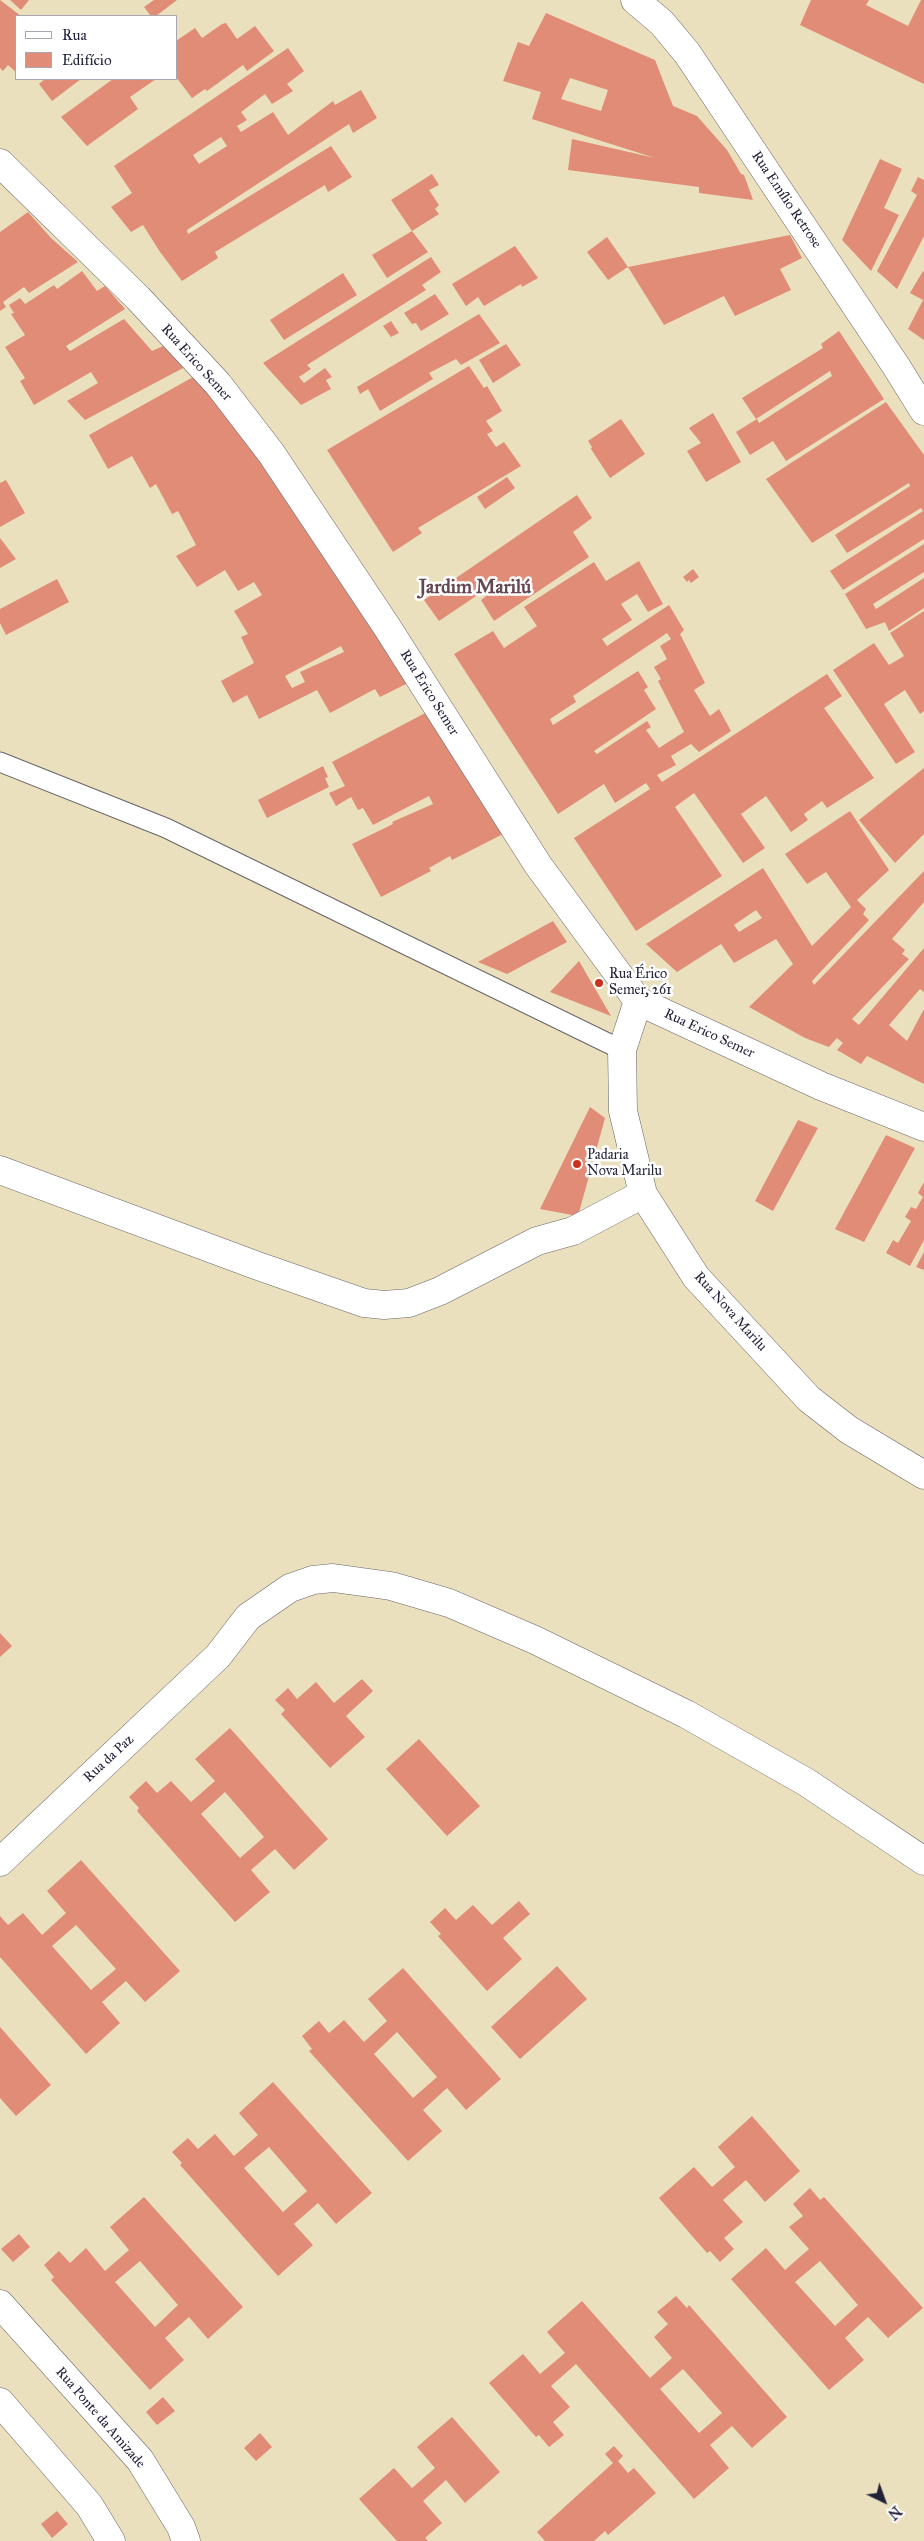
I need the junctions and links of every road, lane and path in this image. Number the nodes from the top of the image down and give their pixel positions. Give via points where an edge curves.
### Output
1 (635, 0) edge
2 (0, 163) edge
3 (896, 366) junction
4 (924, 378) edge
5 (924, 411) edge
6 (0, 762) edge
7 (638, 1001) junction
8 (622, 1050) junction
9 (924, 1128) edge
10 (0, 1170) edge
11 (643, 1194) junction
12 (924, 1475) edge
13 (924, 1861) edge
14 (0, 1862) edge
15 (0, 2304) edge
16 (0, 2402) edge
17 (111, 2541) edge
18 (186, 2541) edge

1 - 3 street, Rua Emílio Retrose via 662,23 687,54
2 - 7 street, Rua Erico Semer via 138,298 218,384 271,453 388,627 538,865
3 - 4 street
3 - 5 street, Rua Emílio Retrose
6 - 8 lane via 166,828
7 - 8 street, Rua Nova Marilu
7 - 9 street, Rua Erico Semer via 821,1086
8 - 11 street, Rua Nova Marilu via 623,1111
10 - 11 street via 258,1266 364,1303 384,1305 409,1303 440,1291 537,1241 573,1230
11 - 12 street, Rua Nova Marilu via 696,1277 809,1399 849,1430
13 - 14 street, Rua da Paz via 806,1782 686,1714 535,1640 449,1603 391,1586 333,1578 305,1583 282,1593 248,1617 218,1656
15 - 18 street, Rua Ponte da Amizade via 140,2460
16 - 17 street via 89,2505

